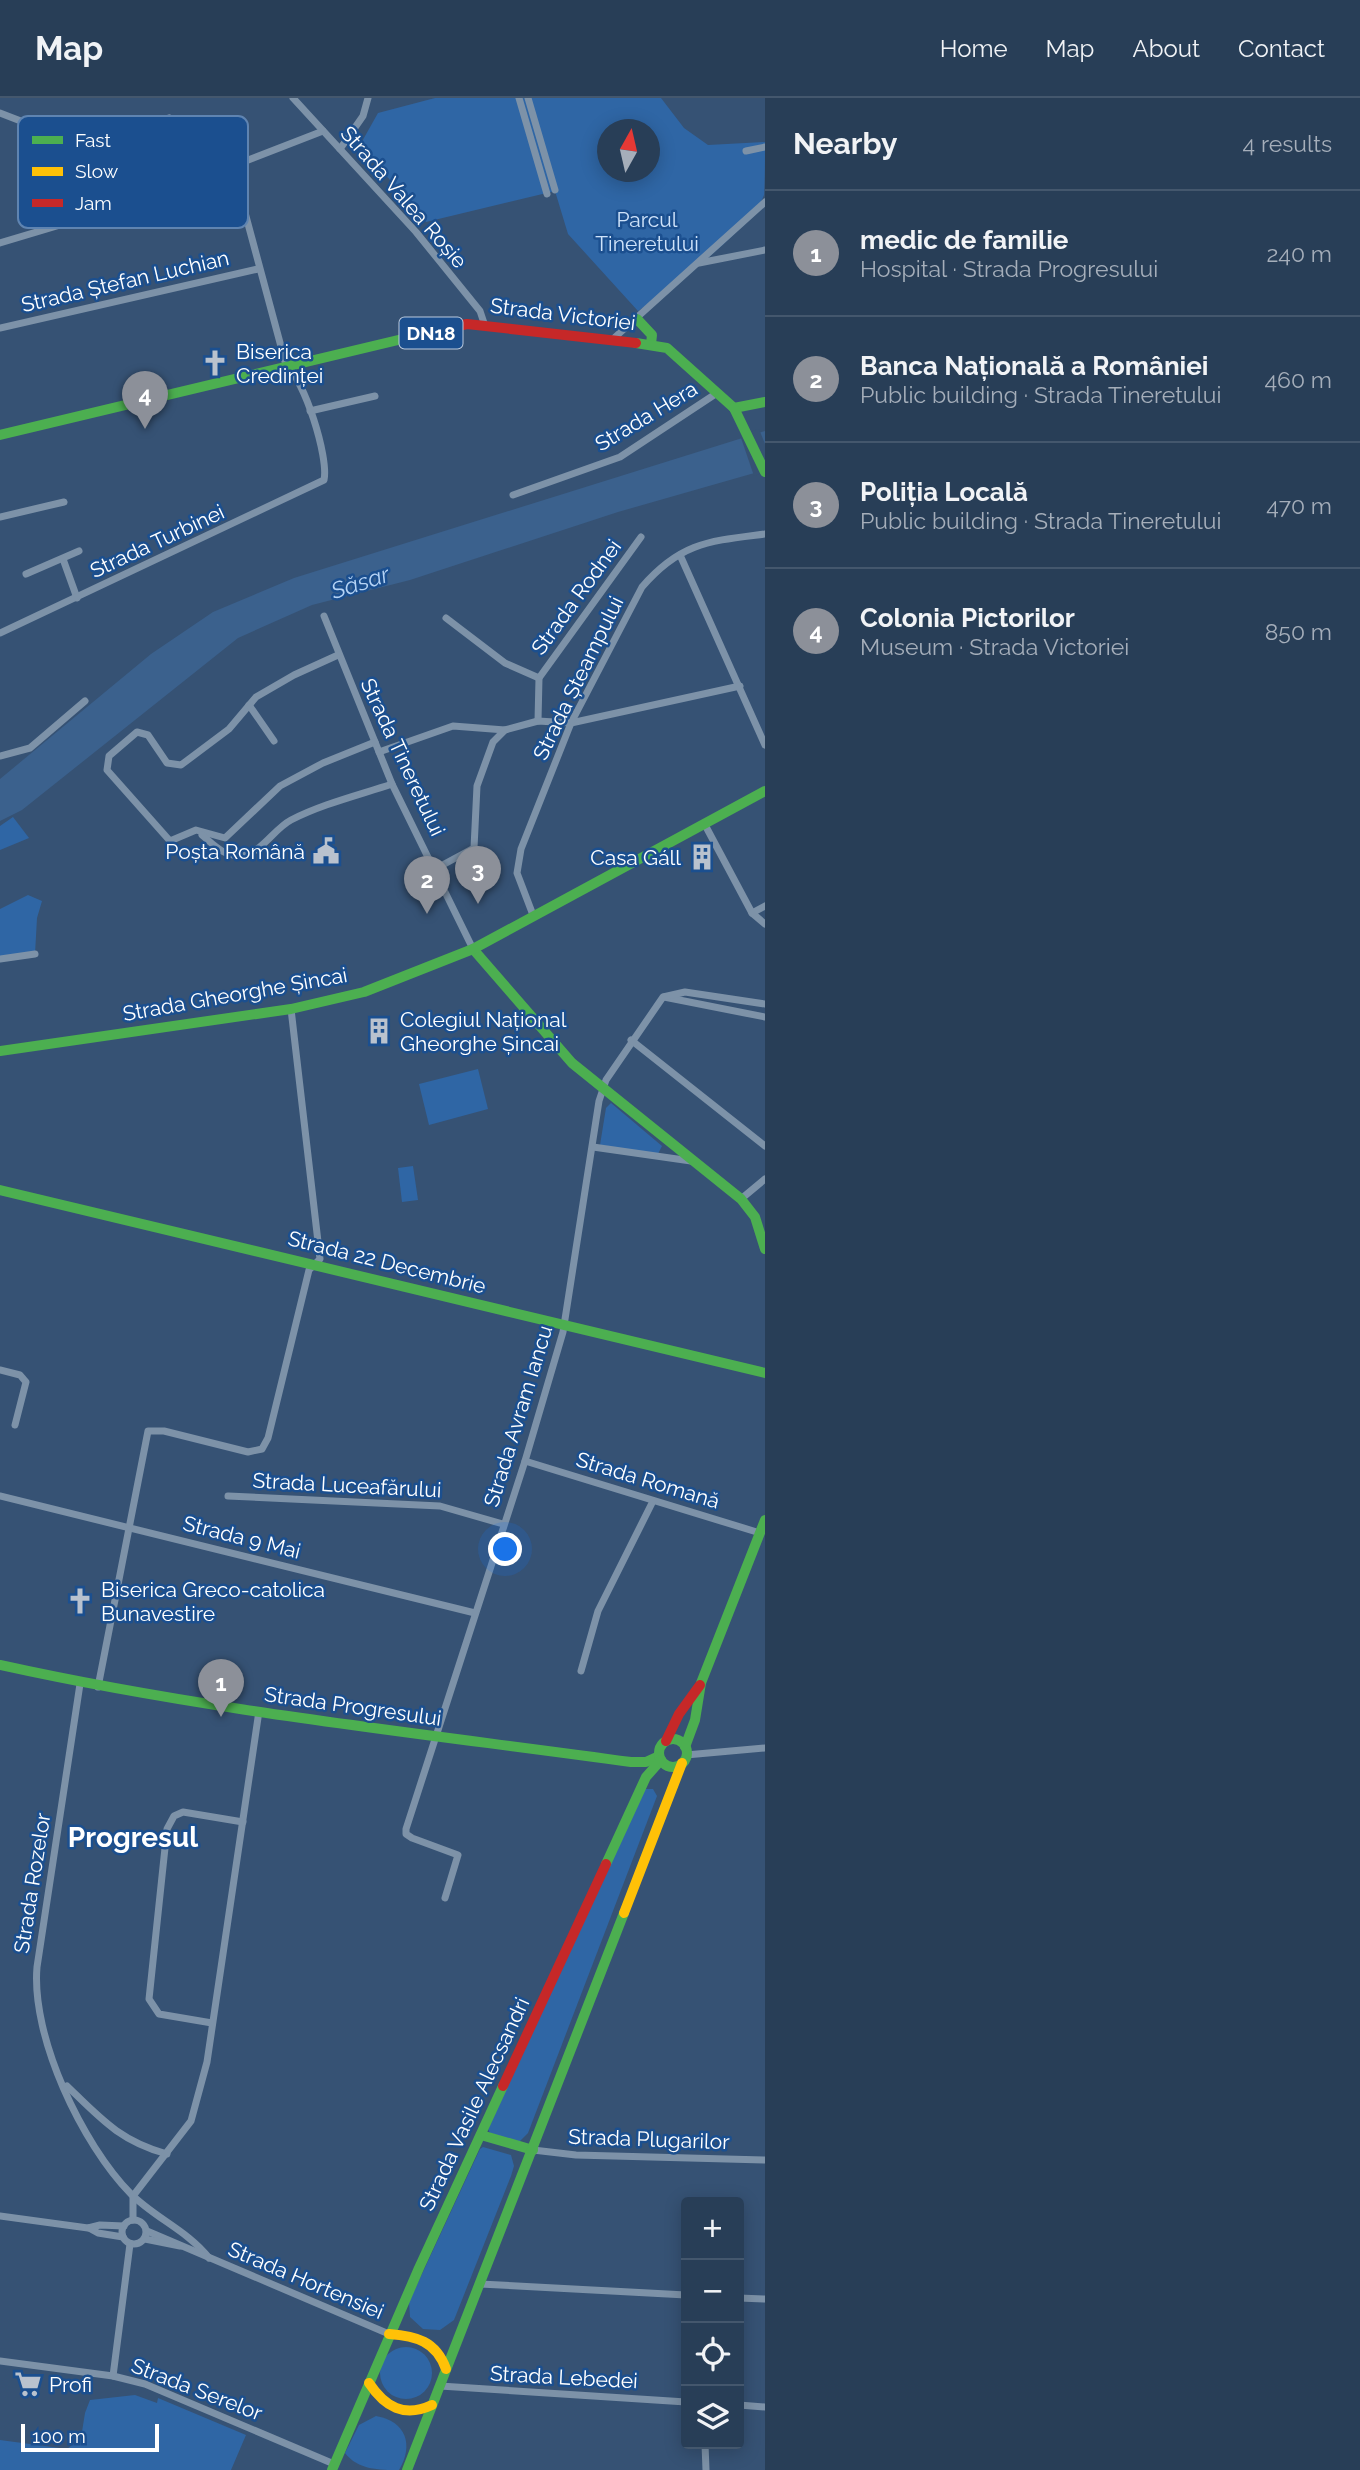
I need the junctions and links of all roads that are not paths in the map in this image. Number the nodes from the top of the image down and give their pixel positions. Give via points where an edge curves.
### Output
1 (293, 98) edge
2 (368, 98) edge
3 (519, 98) edge
4 (528, 98) edge
5 (0, 113) edge
6 (18, 120) edge
7 (323, 131) junction
8 (765, 147) edge
9 (340, 149) junction
10 (746, 151) dead end
11 (248, 161) edge
12 (555, 191) dead end
13 (547, 194) dead end
14 (765, 202) edge
15 (56, 228) edge
16 (248, 228) edge
17 (0, 243) edge
18 (765, 250) edge
19 (699, 263) junction
20 (258, 269) junction
21 (637, 319) junction
22 (484, 323) junction
23 (0, 328) edge
24 (614, 339) junction
25 (651, 344) junction
26 (286, 365) junction
27 (717, 393) junction
28 (375, 396) dead end
29 (765, 402) edge
30 (734, 408) junction
31 (310, 411) junction
32 (0, 435) edge
33 (765, 472) edge
34 (513, 495) dead end
35 (64, 502) dead end
36 (0, 517) edge
37 (765, 534) edge
38 (641, 537) dead end
39 (79, 551) dead end
40 (680, 555) junction
41 (63, 559) junction
42 (26, 574) dead end
43 (77, 598) junction
44 (324, 616) dead end
45 (446, 618) dead end
46 (0, 634) edge
47 (338, 655) junction
48 (539, 678) junction
49 (740, 686) junction
50 (85, 701) dead end
51 (249, 705) junction
52 (538, 721) junction
53 (571, 723) junction
54 (505, 730) junction
55 (274, 741) dead end
56 (375, 742) junction
57 (765, 745) edge
58 (379, 752) junction
59 (0, 756) edge
60 (392, 784) junction
61 (765, 791) edge
62 (705, 823) junction
63 (196, 830) junction
64 (437, 868) junction
65 (765, 906) edge
66 (752, 913) junction
67 (533, 915) junction
68 (765, 924) edge
69 (473, 949) junction
70 (35, 954) dead end
71 (0, 959) edge
72 (685, 992) junction
73 (663, 997) junction
74 (686, 1002) junction
75 (765, 1003) edge
76 (291, 1009) junction
77 (765, 1017) edge
78 (631, 1040) junction
79 (0, 1051) edge
80 (603, 1088) junction
81 (765, 1146) edge
82 (593, 1147) junction
83 (691, 1161) junction
84 (765, 1179) edge
85 (0, 1190) edge
86 (741, 1199) junction
87 (765, 1250) edge
88 (313, 1264) junction
89 (565, 1325) junction
90 (0, 1370) edge
91 (765, 1373) edge
92 (15, 1425) dead end
93 (525, 1461) junction
94 (0, 1496) edge
95 (228, 1496) dead end
96 (653, 1501) junction
97 (765, 1520) edge
98 (503, 1524) junction
99 (128, 1527) junction
100 (760, 1533) junction
101 (761, 1545) edge
102 (474, 1613) junction
103 (0, 1665) edge
104 (581, 1671) dead end
105 (701, 1683) junction
106 (80, 1684) junction
107 (98, 1686) junction
108 (259, 1712) junction
109 (435, 1737) junction
110 (666, 1741) junction
111 (765, 1748) edge
112 (684, 1755) junction
113 (660, 1758) junction
114 (243, 1822) junction
115 (445, 1898) dead end
116 (212, 2023) junction
117 (64, 2084) junction
118 (481, 2134) junction
119 (533, 2150) junction
120 (167, 2154) junction
121 (765, 2160) edge
122 (133, 2196) junction
123 (0, 2216) edge
124 (132, 2220) junction
125 (124, 2226) junction
126 (88, 2228) junction
127 (147, 2231) junction
128 (123, 2237) junction
129 (145, 2239) junction
130 (130, 2244) junction
131 (184, 2247) junction
132 (209, 2258) junction
133 (480, 2284) junction
134 (681, 2295) edge
135 (744, 2298) edge
136 (765, 2299) edge
137 (390, 2334) junction
138 (0, 2361) edge
139 (446, 2369) junction
140 (113, 2376) junction
141 (369, 2383) junction
142 (440, 2386) junction
143 (681, 2402) edge
144 (432, 2405) junction
145 (744, 2405) edge
146 (765, 2407) edge
147 (705, 2449) edge
148 (333, 2467) edge
149 (407, 2470) edge
150 (706, 2470) edge

1 - 7 street, Strada Valea Roșie
2 - 9 street via 363,117
3 - 13 street
4 - 12 street
5 - 6 street
7 - 9 street, Strada Valea Roșie
7 - 11 street
8 - 10 street
9 - 22 street, Strada Valea Roșie via 416,232 480,311
14 - 19 street
15 - 17 street
16 - 20 street
18 - 19 street
19 - 21 street
20 - 23 street, Strada Ștefan Luchian
20 - 26 street
21 - 24 street
21 - 25 street via 652,335
22 - 24 street, Strada Victoriei / DN18
22 - 26 street, Strada Victoriei / DN18
24 - 25 street, Strada Victoriei / DN18
25 - 27 street, Strada Victoriei / DN18 via 667,348
26 - 31 street via 298,377
26 - 32 street, Strada Victoriei / DN18
27 - 30 street, Strada Victoriei / DN18
27 - 34 street, Strada Hera via 620,457
28 - 31 street
29 - 30 street
30 - 33 street, Strada Victoriei
31 - 43 street, Strada Turbinei via 326,476 321,484
35 - 36 street
37 - 40 street, Strada Șteampului via 696,544
38 - 48 street, Strada Rodnei
39 - 41 street
40 - 49 street
40 - 53 street, Strada Șteampului via 642,586
41 - 42 street
41 - 43 street
43 - 46 street, Strada Turbinei
44 - 47 street, Strada Tineretului
45 - 48 street via 505,663
47 - 51 street via 282,681
47 - 56 street, Strada Tineretului
48 - 52 street, Strada Rodnei
49 - 53 street
49 - 57 street
50 - 59 street via 30,748
51 - 55 street
51 - 63 street via 229,729 181,765 167,763 143,732 130,736 109,756 110,775 170,841
52 - 53 street
52 - 54 street
53 - 67 street, Strada Șteampului via 517,860 517,873
54 - 58 street via 453,726
54 - 64 street via 489,751 477,786 474,848
56 - 58 street, Strada Tineretului
56 - 63 street via 280,786 225,838
58 - 60 street, Strada Tineretului
60 - 63 street via 294,818 244,855 221,851
60 - 64 street, Strada Tineretului
61 - 62 street, Strada Gheorghe Șincai
62 - 66 street
62 - 67 street, Strada Gheorghe Șincai
64 - 69 street, Strada Tineretului
65 - 66 street
66 - 68 street
67 - 69 street, Strada Gheorghe Șincai
69 - 76 street, Strada Gheorghe Șincai via 364,992
69 - 80 street via 572,1063
70 - 71 street
72 - 73 street
72 - 74 street
72 - 75 street
73 - 74 street
73 - 78 street, Strada Avram Iancu
74 - 77 street
76 - 79 street, Strada Gheorghe Șincai
76 - 88 street via 320,1252 320,1259
78 - 80 street, Strada Avram Iancu
78 - 81 street
80 - 82 street, Strada Avram Iancu
80 - 83 street
82 - 83 street
82 - 89 street, Strada Avram Iancu
83 - 86 street
84 - 86 street
85 - 88 street, Strada 22 Decembrie
86 - 87 street via 755,1217
88 - 89 street, Strada 22 Decembrie
88 - 99 street via 262,1449 248,1452 148,1431
89 - 91 street, Strada 22 Decembrie
89 - 93 street, Strada Avram Iancu
90 - 92 street via 20,1375 26,1382
93 - 96 street, Strada Romană
93 - 98 street, Strada Avram Iancu
94 - 99 street, Strada 9 Mai
95 - 98 street, Strada Luceafărului via 440,1506
96 - 100 street, Strada Romană
96 - 104 street via 598,1611
97 - 100 street
98 - 102 street, Strada Avram Iancu
99 - 102 street, Strada 9 Mai
99 - 107 street
100 - 101 street
101 - 105 street
102 - 109 street, Strada Avram Iancu
103 - 106 street, Strada Progresului
105 - 110 street
105 - 112 street
106 - 107 street, Strada Progresului
106 - 117 street, Strada Rozelor via 35,1989 48,2046
107 - 108 street, Strada Progresului
108 - 109 street, Strada Progresului
108 - 114 street
109 - 113 street, Strada Progresului via 631,1762
109 - 115 street, Strada Avram Iancu via 407,1834 458,1855
110 - 112 street via 674,1740
110 - 113 street
111 - 112 street
112 - 113 street via 670,1767
112 - 119 street
113 - 118 street, Strada Vasile Alecsandri via 646,1777
114 - 116 street
114 - 116 street via 183,1812 174,1816 167,1829 149,1999 159,2014
116 - 120 street via 196,2108 184,2134
117 - 120 street, Strada Rozelor via 113,2131 140,2147
117 - 122 street, Strada Rozelor via 90,2141
118 - 119 street
118 - 137 street, Strada Vasile Alecsandri
119 - 121 street, Strada Plugarilor
119 - 133 street
120 - 122 street
122 - 124 street
122 - 132 street, Strada Hortensiei via 196,2242
123 - 126 street
124 - 125 street
124 - 127 street
125 - 126 street
125 - 128 street
126 - 128 street
127 - 129 street
127 - 131 street, Strada Hortensiei
128 - 130 street
129 - 130 street
129 - 131 street, Strada Hortensiei
130 - 140 street
131 - 132 street, Strada Hortensiei
132 - 137 street, Strada Hortensiei
133 - 134 street
133 - 139 street
135 - 136 street
137 - 139 street via 428,2341
137 - 141 street, Strada Vasile Alecsandri
138 - 140 street, Strada Serelor
139 - 142 street
140 - 148 street, Strada Serelor via 145,2384
141 - 144 street via 395,2411 419,2412
141 - 148 street, Strada Vasile Alecsandri
142 - 143 street, Strada Lebedei
142 - 144 street
144 - 149 street
145 - 146 street
147 - 150 street

